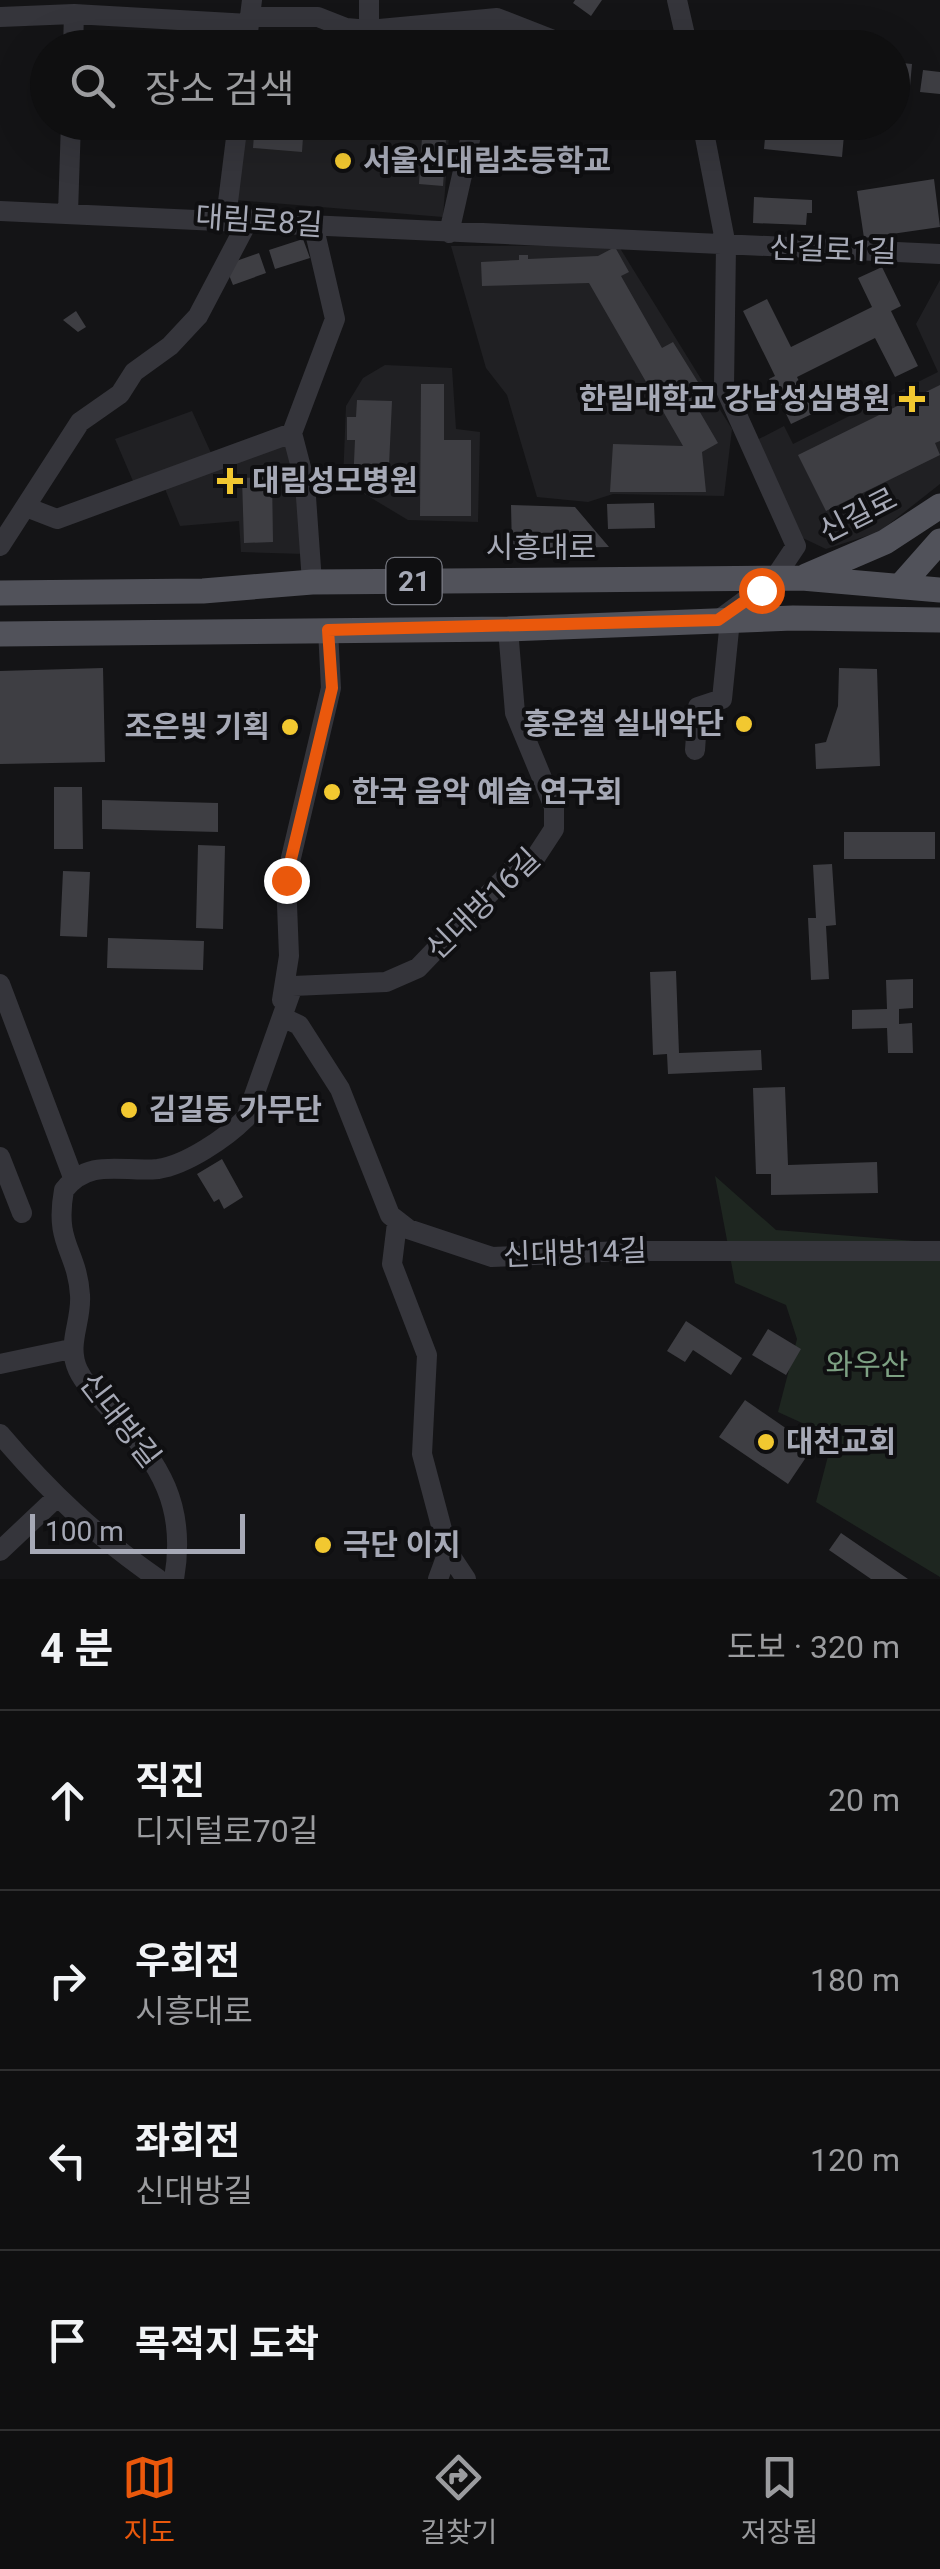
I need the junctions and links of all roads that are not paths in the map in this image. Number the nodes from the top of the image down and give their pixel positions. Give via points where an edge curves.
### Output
1 (370, 0) edge
2 (677, 0) edge
3 (74, 14) junction
4 (250, 14) edge
5 (0, 17) edge
6 (497, 18) junction
7 (74, 30) edge
8 (370, 30) junction
9 (494, 30) edge
10 (528, 30) edge
11 (683, 30) edge
12 (70, 140) edge
13 (236, 140) edge
14 (470, 140) edge
15 (705, 140) edge
16 (0, 210) edge
17 (68, 213) junction
18 (226, 218) junction
19 (249, 220) junction
20 (312, 224) junction
21 (449, 233) junction
22 (726, 246) junction
23 (940, 254) edge
24 (292, 432) junction
25 (940, 506) edge
26 (26, 507) junction
27 (940, 541) edge
28 (0, 546) edge
29 (802, 578) junction
30 (774, 579) junction
31 (312, 582) junction
32 (902, 584) junction
33 (940, 590) edge
34 (0, 594) edge
35 (871, 618) junction
36 (724, 620) junction
37 (940, 620) edge
38 (508, 628) junction
39 (328, 630) junction
40 (0, 634) edge
41 (695, 750) dead end
42 (0, 984) edge
43 (282, 1017) junction
44 (0, 1157) edge
45 (74, 1180) junction
46 (22, 1213) dead end
47 (397, 1223) junction
48 (940, 1251) edge
49 (71, 1349) junction
50 (0, 1364) edge
51 (0, 1434) edge
52 (55, 1498) junction
53 (0, 1551) edge
54 (448, 1552) junction
55 (158, 1579) edge
56 (174, 1579) edge
57 (438, 1579) edge
58 (466, 1579) edge

1 - 8 street
2 - 11 street
3 - 4 street
3 - 5 street
3 - 7 street
4 - 8 street via 318,16
6 - 8 street
6 - 9 street
6 - 10 street
12 - 17 street
13 - 18 street
14 - 21 street
15 - 22 street
16 - 17 street, 대림로8길
17 - 18 street, 대림로8길
18 - 19 street, 대림로8길
19 - 20 street, 대림로8길
19 - 26 street via 198,316 134,372 120,394 80,422
20 - 21 street, 대림로8길
20 - 24 street via 335,318
21 - 22 street, 대림로8길
22 - 23 street, 신길로1길
22 - 30 street via 724,386 796,546
24 - 26 street via 57,519
24 - 31 street via 305,483
25 - 29 main road, 신길로 via 885,542
26 - 28 street
27 - 32 main road
29 - 30 main road, 시흥대로 / 21
29 - 32 main road, 시흥대로 / 21
30 - 31 main road, 시흥대로 / 21
30 - 36 street
31 - 34 main road, 시흥대로 / 21
32 - 33 main road, 시흥대로
32 - 35 street
35 - 36 main road
35 - 37 main road
36 - 38 main road
36 - 41 street via 722,699 698,707
38 - 39 main road
38 - 43 street, 신대방16길 via 514,714 554,807 554,829 536,858 514,868 418,968 386,982 301,983 293,986
39 - 40 main road
39 - 43 street via 332,688 286,880 289,956
42 - 45 street
43 - 45 street via 246,1118 234,1130 162,1169 108,1166
43 - 47 street via 299,1026 346,1099
44 - 46 street
45 - 49 street, 신대방길 via 64,1190 59,1228 80,1297
47 - 48 street, 신대방14길 via 492,1257
47 - 54 street via 392,1264 427,1356 422,1454
49 - 50 street
49 - 56 street, 신대방길 via 89,1386 164,1476 176,1545
51 - 52 street
52 - 53 street
52 - 55 street
54 - 57 street
54 - 58 street

